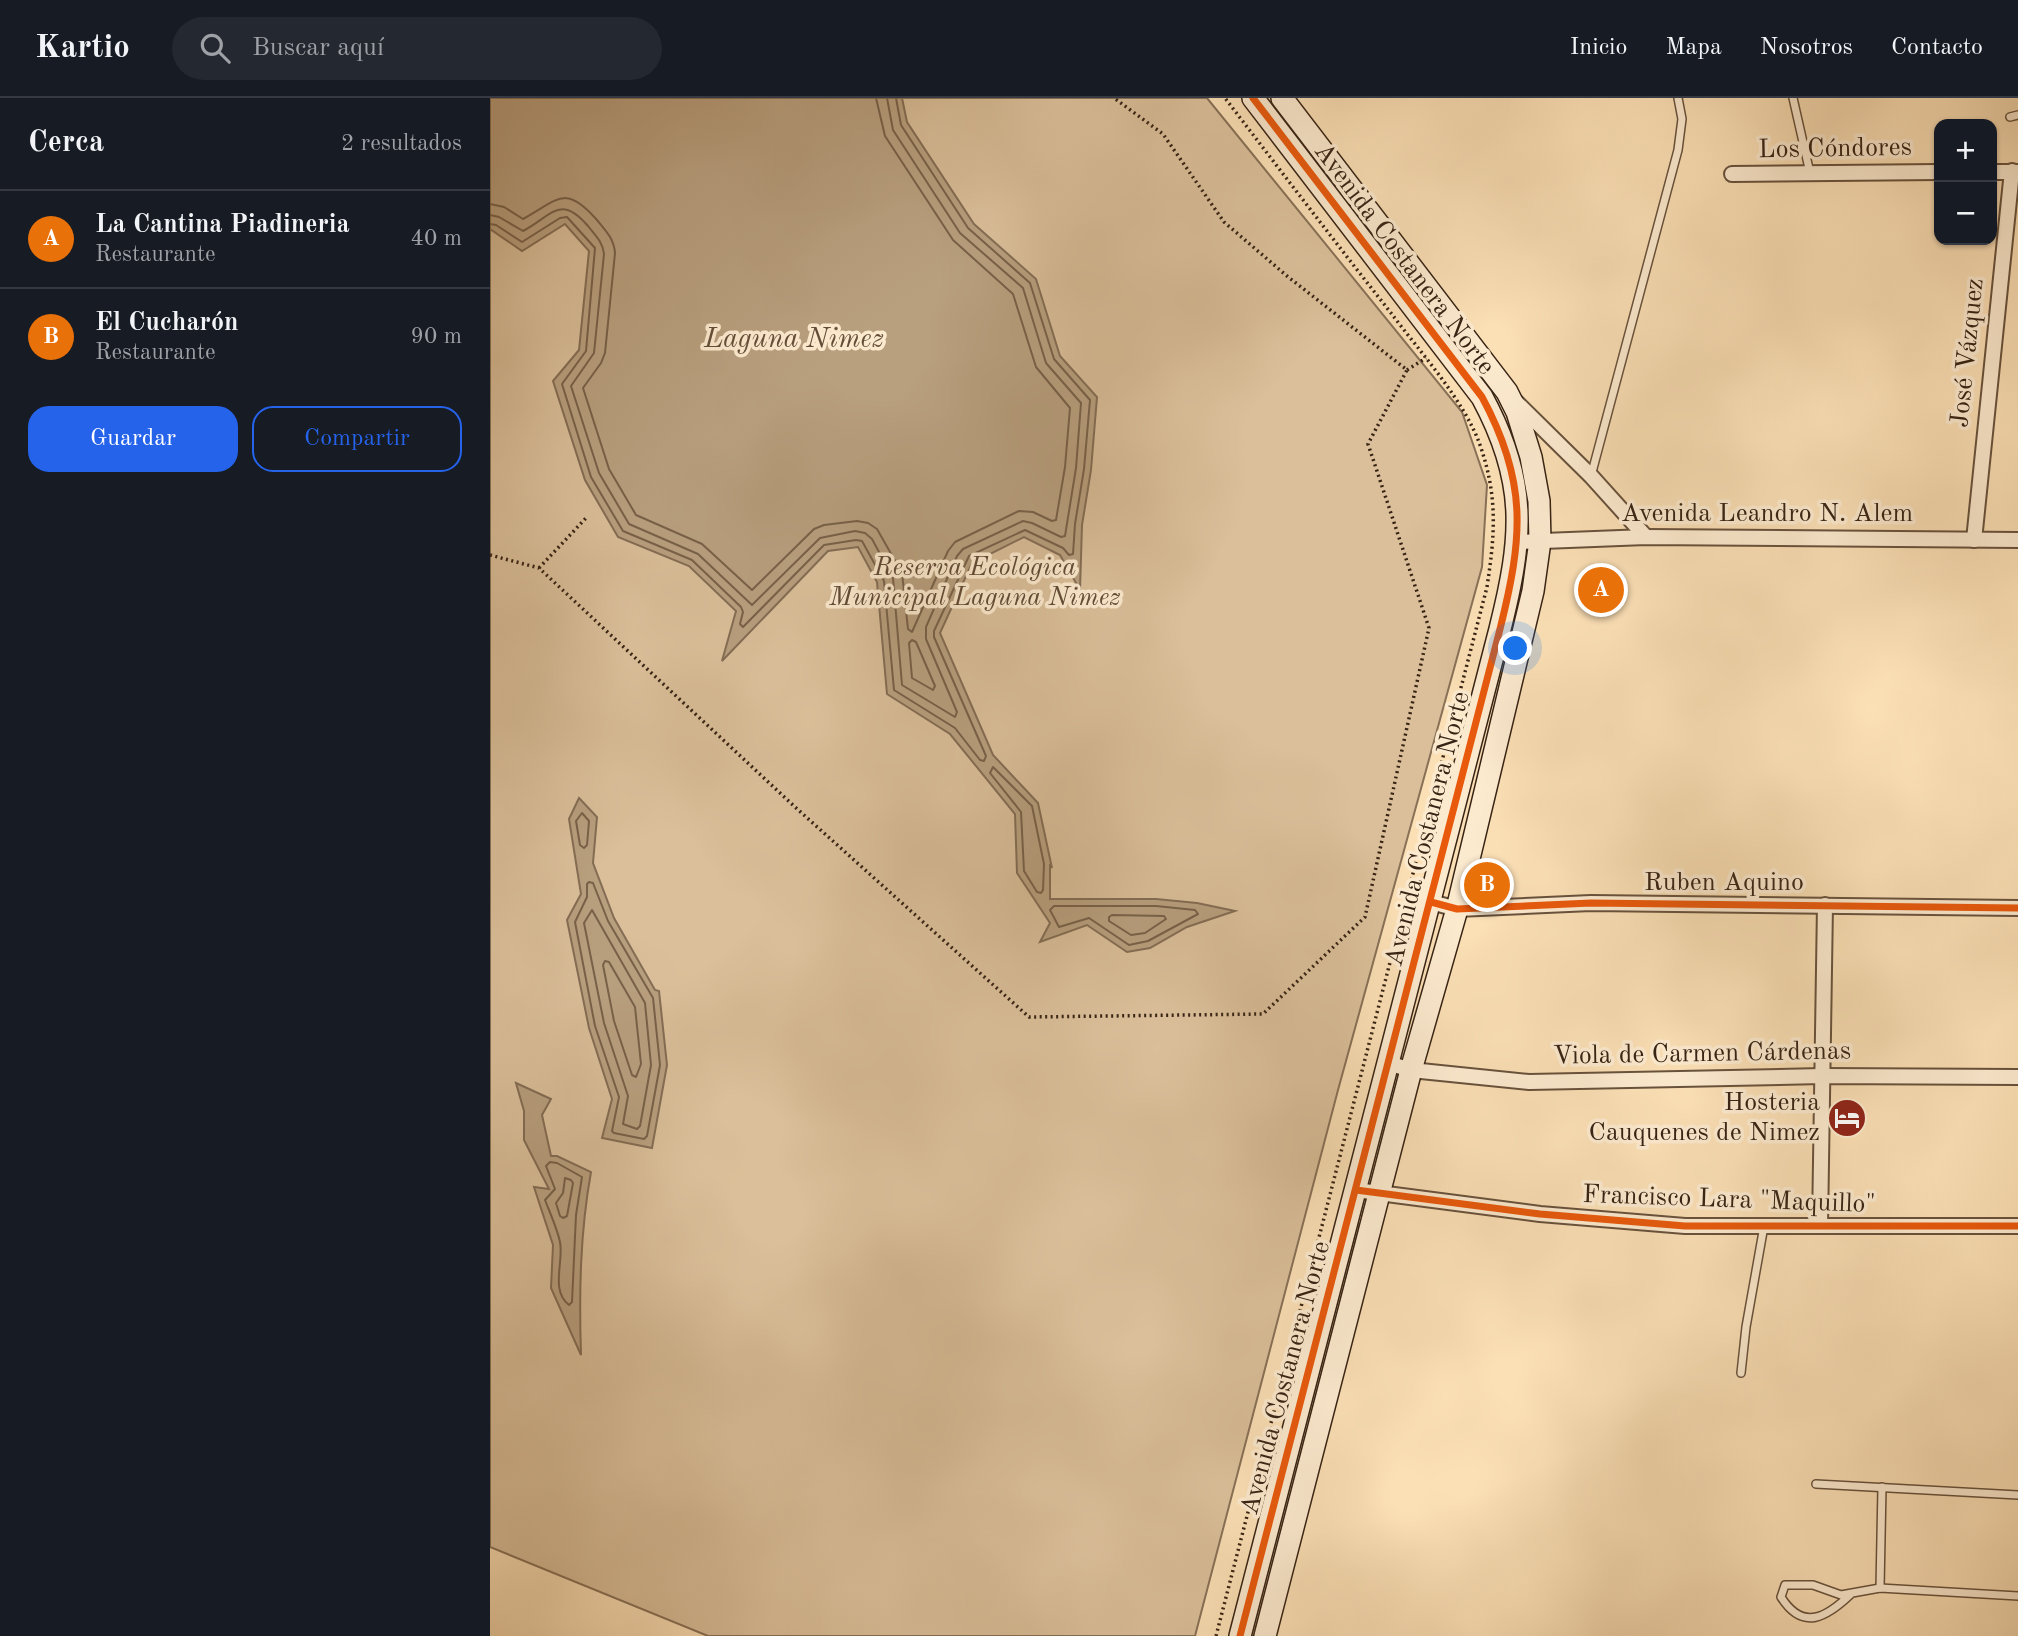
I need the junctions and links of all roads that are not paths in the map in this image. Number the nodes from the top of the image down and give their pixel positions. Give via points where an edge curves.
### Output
1 (1253, 98) edge
2 (1282, 98) edge
3 (1678, 98) edge
4 (1793, 98) edge
5 (1934, 172) edge
6 (1997, 172) edge
7 (2015, 172) edge
8 (1810, 173) junction
9 (1732, 174) dead end
10 (1507, 392) junction
11 (1591, 476) junction
12 (1646, 537) junction
13 (1974, 540) junction
14 (2018, 540) edge
15 (1540, 541) junction
16 (1516, 542) junction
17 (1431, 902) junction
18 (1825, 905) junction
19 (2018, 908) edge
20 (1457, 909) junction
21 (1388, 1063) junction
22 (1411, 1070) junction
23 (1823, 1076) junction
24 (2018, 1077) edge
25 (1356, 1190) junction
26 (1379, 1193) junction
27 (1764, 1226) junction
28 (1819, 1226) junction
29 (2018, 1226) edge
30 (1741, 1373) dead end
31 (1816, 1484) dead end
32 (1882, 1487) junction
33 (2018, 1494) edge
34 (1880, 1588) junction
35 (1851, 1594) junction
36 (2018, 1596) edge
37 (1240, 1636) edge
38 (1265, 1636) edge

1 - 16 street, Avenida Costanera Norte via 1482,397 1503,441 1515,485
2 - 10 street, Avenida Costanera Norte
3 - 11 lane via 1682,120 1678,150
4 - 8 lane
5 - 8 street, Los Cóndores
6 - 7 street
7 - 13 street, José Vázquez
8 - 9 street, Los Cóndores
10 - 11 street
10 - 15 street, Avenida Costanera Norte via 1531,457
11 - 12 street
12 - 13 street, Avenida Leandro N. Alem
12 - 15 street, Avenida Leandro N. Alem
13 - 14 street, Avenida Leandro N. Alem
15 - 16 street, Avenida Leandro N. Alem
15 - 20 street, Avenida Costanera Norte via 1530,603
16 - 17 street, Avenida Costanera Norte via 1506,608
17 - 20 street, Ruben Aquino
17 - 21 street, Avenida Costanera Norte
18 - 19 street, Ruben Aquino
18 - 20 street, Ruben Aquino via 1591,903
18 - 23 street
20 - 22 street, Avenida Costanera Norte
21 - 22 street, Viola de Carmen Cárdenas
21 - 25 street, Avenida Costanera Norte
22 - 23 street, Viola de Carmen Cárdenas via 1529,1082
22 - 26 street, Avenida Costanera Norte
23 - 24 street, Viola de Carmen Cárdenas
23 - 28 street
25 - 26 street, Francisco Lara "Maquillo"
25 - 37 street, Avenida Costanera Norte
26 - 27 street, Francisco Lara "Maquillo" via 1540,1214 1685,1226
26 - 38 street, Avenida Costanera Norte
27 - 28 street, Francisco Lara "Maquillo"
27 - 30 lane
28 - 29 street, Francisco Lara "Maquillo"
31 - 32 lane
32 - 33 lane
32 - 34 lane
34 - 35 lane
34 - 36 lane
35 - 35 lane via 1796,1583 1785,1585 1781,1597 1788,1609 1803,1618 1816,1618 1834,1611

